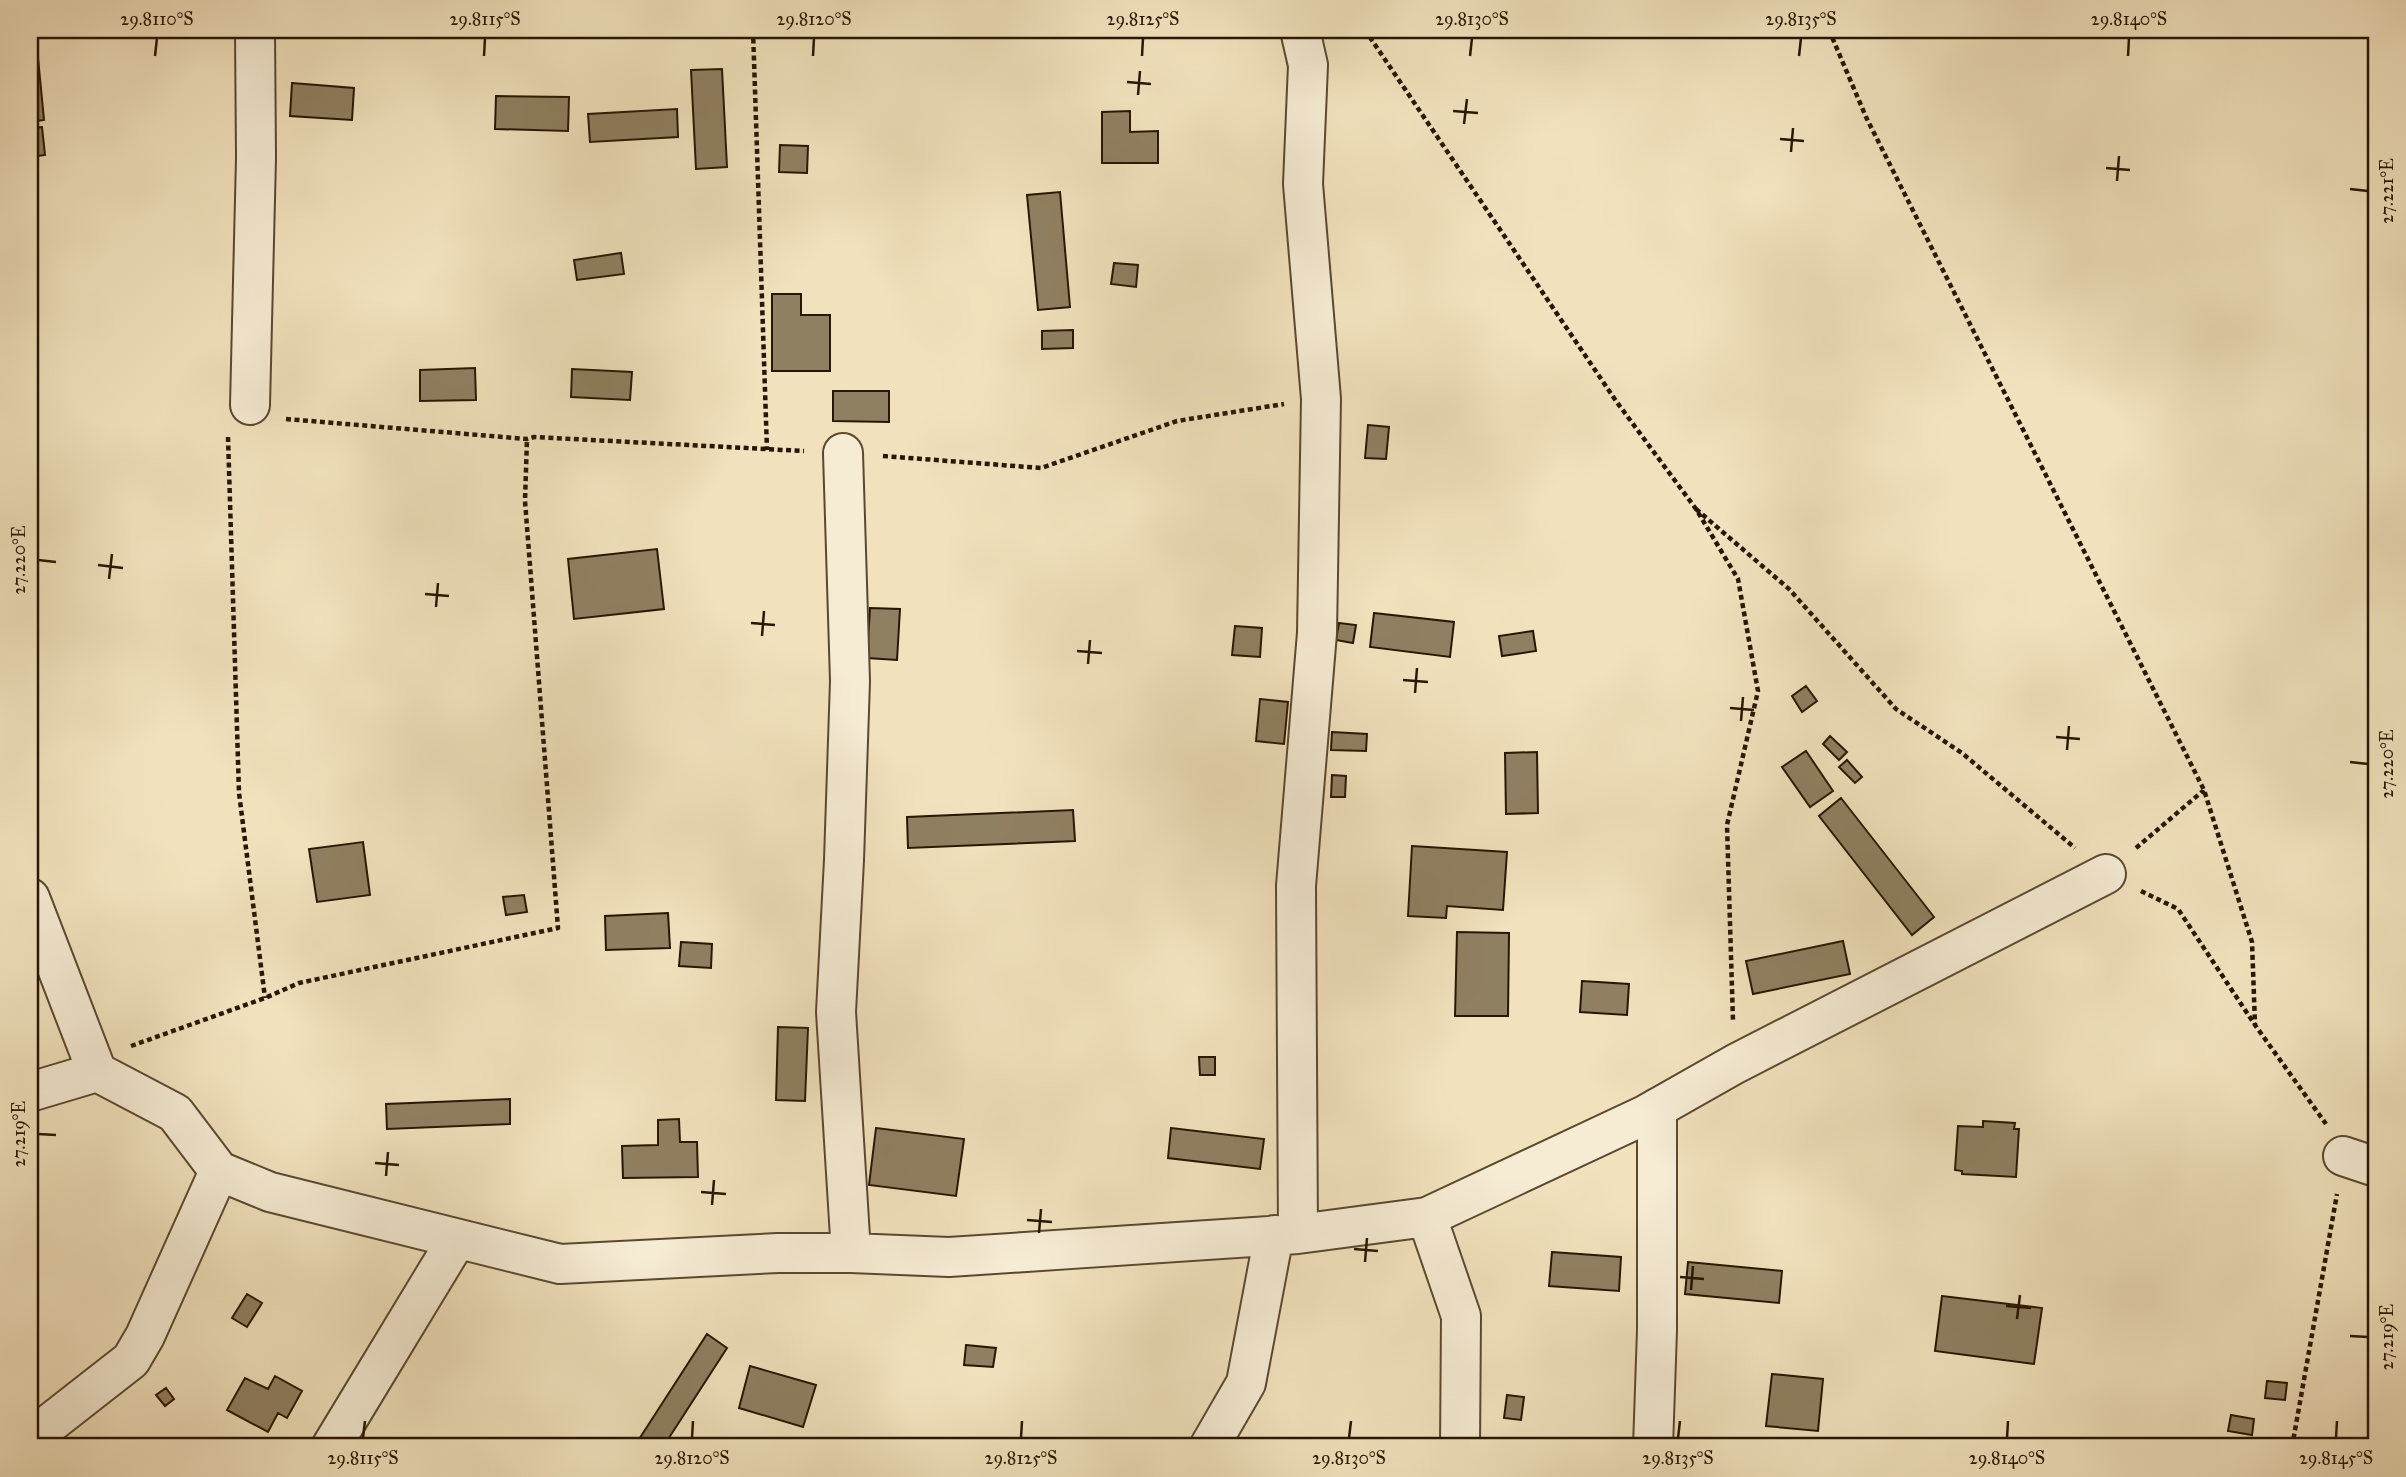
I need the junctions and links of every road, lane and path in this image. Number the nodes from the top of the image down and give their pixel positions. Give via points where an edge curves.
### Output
1 (255, 30) edge
2 (753, 30) edge
3 (1300, 30) edge
4 (1365, 30) edge
5 (1829, 30) edge
6 (1321, 399) junction
7 (250, 405) junction
8 (527, 439) junction
9 (767, 450) junction
10 (843, 453) junction
11 (1696, 509) junction
12 (2204, 790) junction
13 (2106, 874) junction
14 (30, 898) edge
15 (265, 998) junction
16 (2255, 1025) junction
17 (1735, 1064) junction
18 (97, 1072) junction
19 (30, 1092) edge
20 (1657, 1108) junction
21 (2360, 1162) edge
22 (219, 1171) junction
23 (1427, 1217) junction
24 (1286, 1235) junction
25 (457, 1239) junction
26 (851, 1253) junction
27 (30, 1439) edge
28 (331, 1447) edge
29 (1209, 1447) edge
30 (1460, 1447) edge
31 (1653, 1447) edge
32 (2292, 1447) edge

1 - 7 street
2 - 9 path
3 - 6 street via 1308,65 1303,184
4 - 11 path via 1608,390
5 - 12 path via 1866,117
6 - 10 path via 1177,421 1041,468
6 - 24 street via 1317,633 1296,886
7 - 8 path via 268,418
7 - 15 path via 228,437 239,793
8 - 9 path
8 - 15 path via 525,501 558,928 299,983
9 - 10 path
10 - 26 street via 850,681 836,1012
11 - 13 path via 1789,589 1896,709 1962,752
11 - 17 path via 1738,579 1758,691 1727,825
12 - 13 path
12 - 16 path via 2252,942
13 - 16 path via 2178,909
13 - 17 street
14 - 18 street
15 - 18 path via 124,1048
16 - 21 path via 2336,1139
17 - 20 street
18 - 19 street
18 - 22 street via 175,1113
20 - 23 street
20 - 31 street
21 - 32 path
22 - 25 street via 270,1192
22 - 27 street via 131,1360
23 - 24 street
23 - 30 street via 1461,1316
24 - 26 street via 949,1257
24 - 29 street via 1246,1383
25 - 26 street via 560,1264
25 - 28 street

